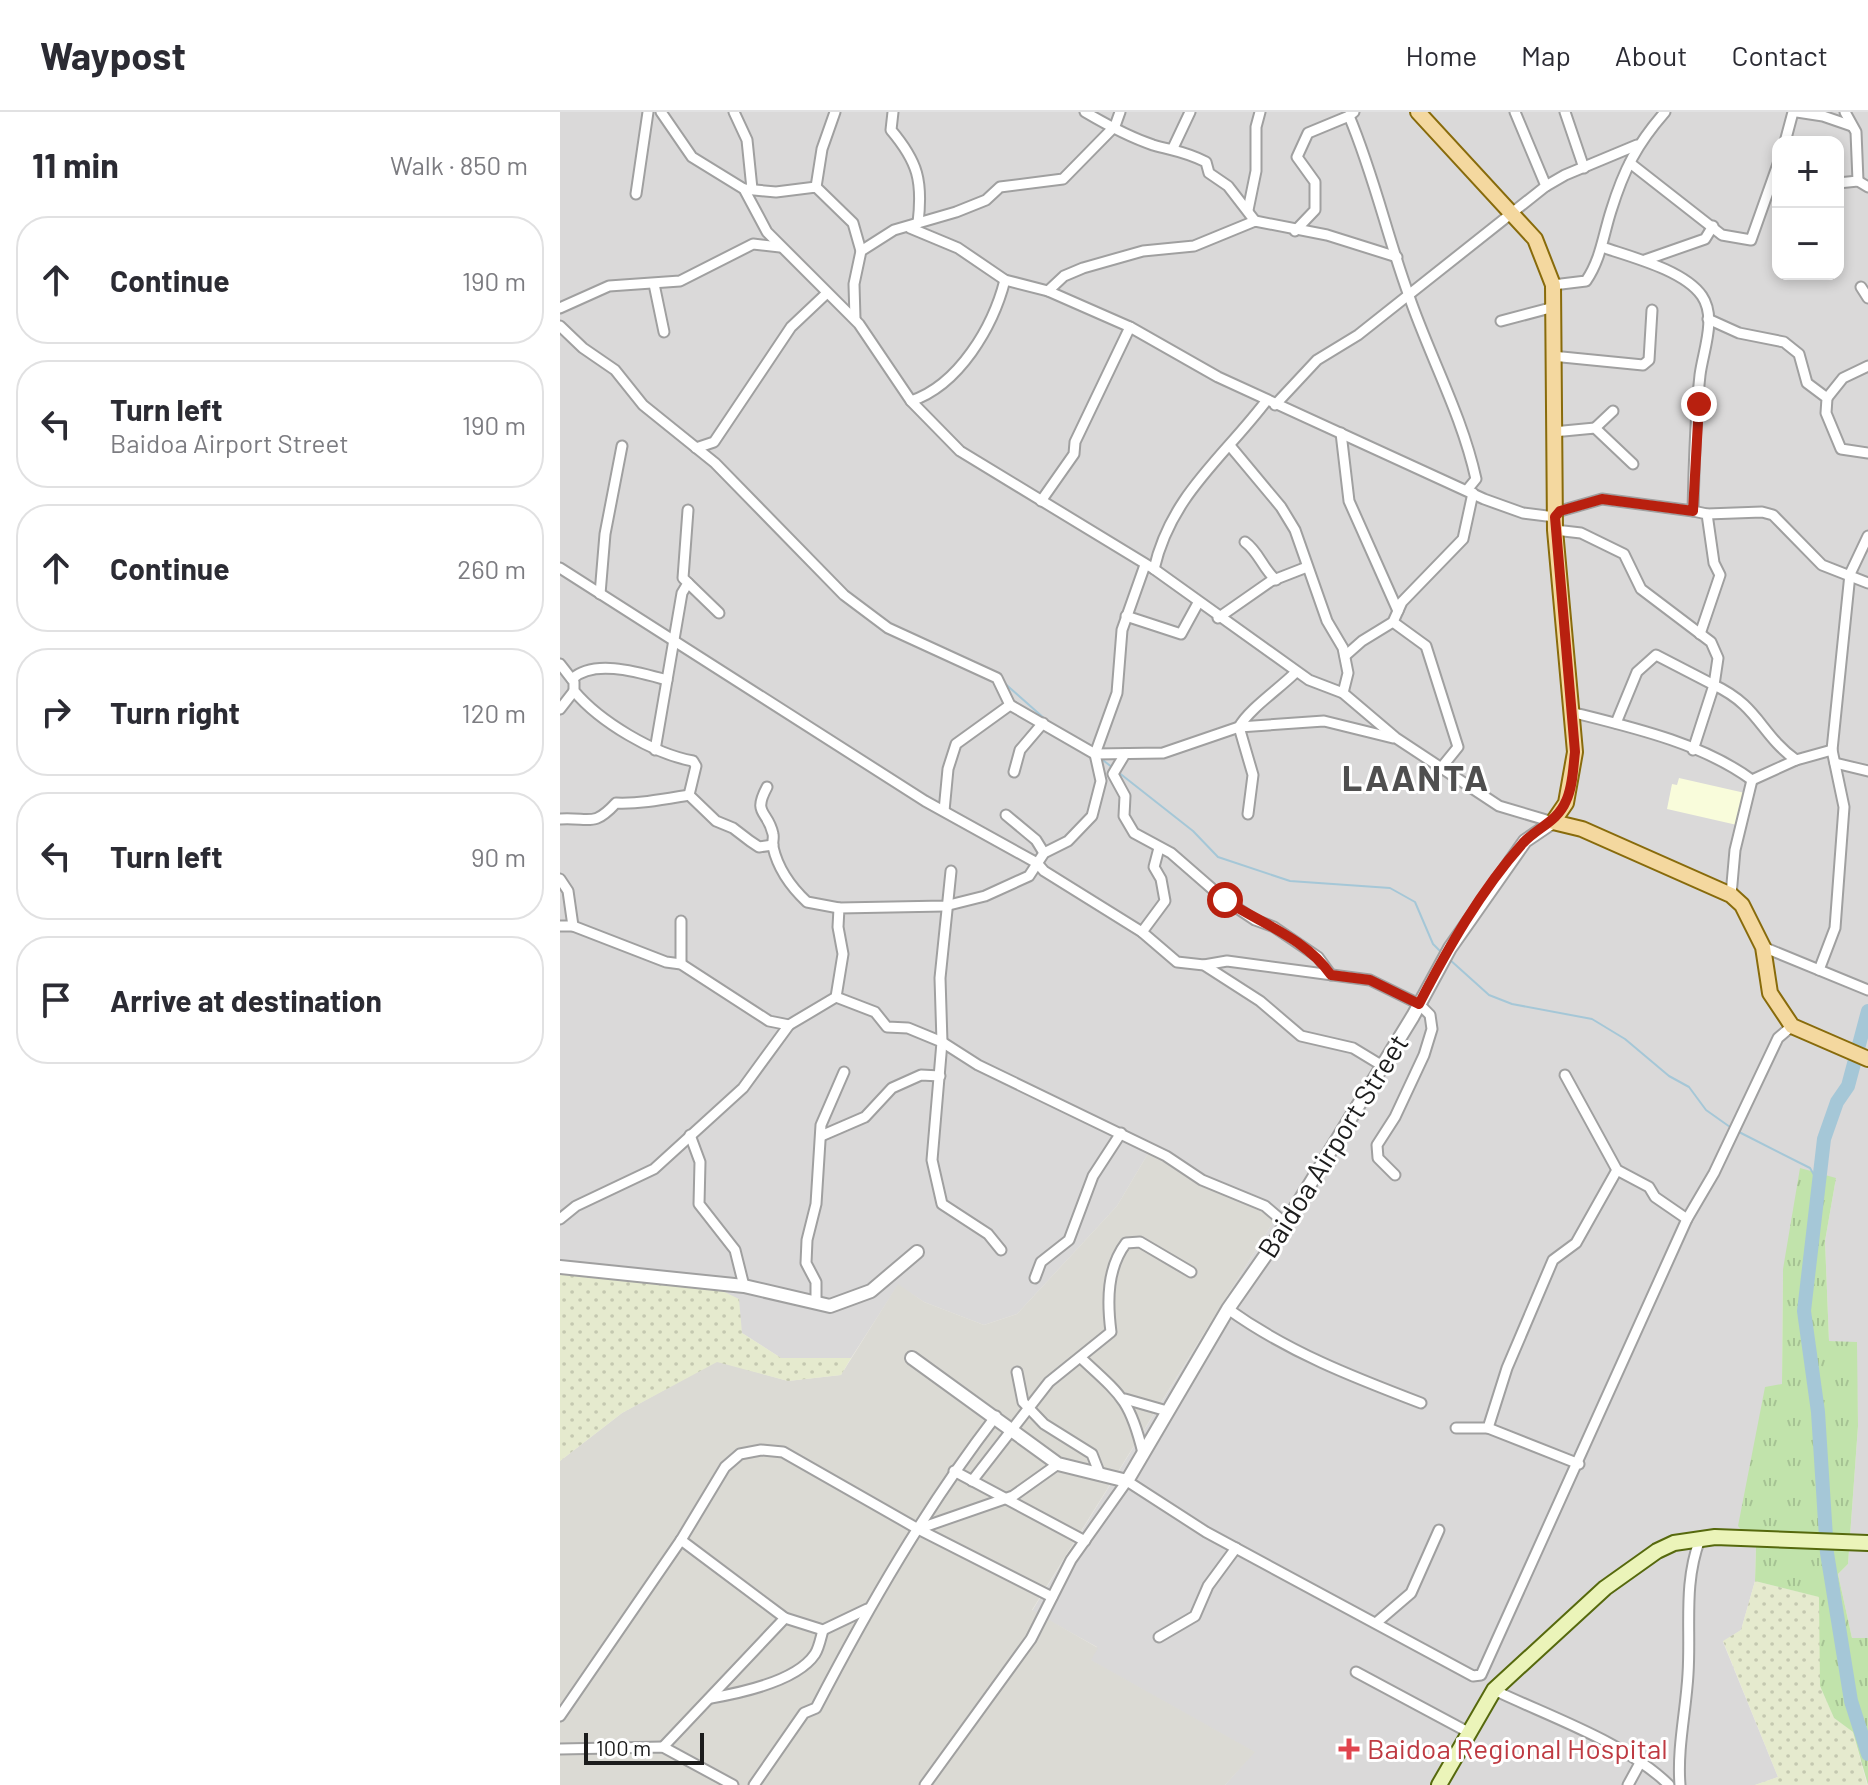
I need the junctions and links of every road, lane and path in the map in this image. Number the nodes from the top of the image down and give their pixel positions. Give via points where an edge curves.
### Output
1 (648, 112) edge
2 (661, 112) edge
3 (734, 112) edge
4 (835, 112) edge
5 (893, 112) edge
6 (1085, 112) edge
7 (1120, 112) edge
8 (1190, 112) edge
9 (1260, 112) edge
10 (1418, 112) edge
11 (1515, 112) edge
12 (1565, 112) edge
13 (1665, 112) edge
14 (1795, 112) edge
15 (1845, 112) edge
16 (1352, 114) edge
17 (1852, 126) junction
18 (1112, 128) junction
19 (1787, 136) edge
20 (1637, 145) junction
21 (1173, 148) junction
22 (1630, 163) junction
23 (1584, 168) junction
24 (1772, 181) edge
25 (1858, 181) junction
26 (1844, 182) edge
27 (1546, 186) junction
28 (816, 187) junction
29 (1868, 187) edge
30 (748, 189) junction
31 (636, 194) dead end
32 (1248, 210) junction
33 (1514, 213) junction
34 (1255, 221) junction
35 (914, 225) junction
36 (1713, 226) junction
37 (1295, 231) junction
38 (780, 247) junction
39 (1602, 247) junction
40 (861, 251) junction
41 (1397, 257) junction
42 (1645, 260) junction
43 (1005, 280) junction
44 (654, 284) junction
45 (1553, 285) junction
46 (1861, 287) dead end
47 (1048, 291) junction
48 (827, 293) junction
49 (1408, 294) junction
50 (1868, 298) edge
51 (1554, 307) junction
52 (560, 308) edge
53 (1652, 310) dead end
54 (855, 319) junction
55 (1708, 319) junction
56 (1501, 321) dead end
57 (560, 326) edge
58 (1130, 327) junction
59 (664, 332) dead end
60 (1552, 356) junction
61 (1868, 366) edge
62 (1827, 398) junction
63 (911, 401) junction
64 (1271, 402) junction
65 (1613, 411) dead end
66 (1595, 428) junction
67 (1553, 432) junction
68 (1341, 433) junction
69 (622, 446) dead end
70 (1231, 447) junction
71 (696, 448) junction
72 (1868, 453) edge
73 (1633, 464) dead end
74 (1470, 491) junction
75 (1041, 501) junction
76 (688, 510) dead end
77 (1693, 511) junction
78 (1707, 514) junction
79 (1555, 524) junction
80 (1868, 536) edge
81 (1245, 542) dead end
82 (1150, 567) junction
83 (1307, 567) junction
84 (560, 568) edge
85 (1850, 574) junction
86 (1276, 580) junction
87 (688, 583) junction
88 (1868, 583) edge
89 (600, 594) junction
90 (1198, 603) junction
91 (1398, 611) junction
92 (719, 613) dead end
93 (1126, 616) junction
94 (1218, 618) junction
95 (1393, 622) junction
96 (1700, 634) junction
97 (673, 642) junction
98 (1345, 656) junction
99 (560, 664) edge
100 (1296, 672) junction
101 (572, 679) junction
102 (667, 680) junction
103 (1714, 685) junction
104 (574, 691) junction
105 (1343, 693) junction
106 (1010, 705) junction
107 (560, 709) edge
108 (1571, 712) junction
109 (1043, 723) junction
110 (1616, 723) junction
111 (1239, 727) junction
112 (1396, 738) junction
113 (655, 750) junction
114 (1693, 750) junction
115 (1832, 750) junction
116 (1095, 754) junction
117 (1125, 754) junction
118 (1796, 760) junction
119 (1835, 763) junction
120 (1441, 768) junction
121 (1868, 771) edge
122 (1014, 772) dead end
123 (1113, 774) junction
124 (1752, 780) junction
125 (1101, 781) junction
126 (767, 787) dead end
127 (689, 795) junction
128 (944, 811) junction
129 (1248, 814) dead end
130 (1006, 815) dead end
131 (560, 819) edge
132 (1553, 822) junction
133 (773, 845) junction
134 (1159, 848) junction
135 (1044, 853) junction
136 (1037, 863) junction
137 (951, 871) dead end
138 (560, 879) edge
139 (1731, 895) junction
140 (945, 906) junction
141 (839, 908) junction
142 (681, 921) dead end
143 (560, 926) edge
144 (573, 926) junction
145 (1142, 932) junction
146 (1763, 947) junction
147 (681, 964) junction
148 (1204, 965) junction
149 (1819, 970) junction
150 (1331, 975) junction
151 (1868, 990) edge
152 (836, 997) junction
153 (1419, 1004) junction
154 (789, 1025) junction
155 (1792, 1026) junction
156 (942, 1042) junction
157 (1868, 1059) edge
158 (1381, 1065) junction
159 (844, 1072) dead end
160 (1565, 1075) dead end
161 (940, 1076) junction
162 (1121, 1133) junction
163 (690, 1135) junction
164 (821, 1136) junction
165 (1617, 1170) junction
166 (1395, 1175) dead end
167 (1302, 1199) junction
168 (1274, 1213) junction
169 (560, 1219) edge
170 (1687, 1219) junction
171 (1286, 1224) junction
172 (1001, 1250) dead end
173 (917, 1252) dead end
174 (560, 1267) edge
175 (1191, 1272) dead end
176 (1035, 1278) dead end
177 (744, 1286) junction
178 (816, 1301) junction
179 (1228, 1309) junction
180 (912, 1358) dead end
181 (1082, 1359) junction
182 (1017, 1372) dead end
183 (1125, 1399) junction
184 (1421, 1403) dead end
185 (1030, 1409) junction
186 (1167, 1411) junction
187 (996, 1416) junction
188 (1010, 1427) junction
189 (1456, 1428) dead end
190 (1488, 1428) junction
191 (1143, 1453) junction
192 (1058, 1464) junction
193 (1579, 1464) junction
194 (954, 1471) junction
195 (1099, 1472) junction
196 (972, 1481) junction
197 (1127, 1481) junction
198 (1006, 1499) junction
199 (918, 1529) junction
200 (1439, 1530) dead end
201 (1700, 1538) junction
202 (681, 1540) junction
203 (1085, 1541) junction
204 (1868, 1543) edge
205 (1236, 1548) junction
206 (1052, 1597) junction
207 (867, 1609) junction
208 (785, 1618) junction
209 (1376, 1623) junction
210 (823, 1630) junction
211 (1159, 1637) dead end
212 (1356, 1672) dead end
213 (1494, 1690) junction
214 (711, 1698) junction
215 (560, 1716) edge
216 (1468, 1732) junction
217 (663, 1747) junction
218 (560, 1749) edge
219 (1640, 1763) junction
220 (733, 1785) edge
221 (754, 1785) edge
222 (925, 1785) edge
223 (1439, 1785) edge
224 (1628, 1785) edge
225 (1669, 1785) edge
226 (1680, 1785) edge

1 - 31 street
2 - 30 street via 692,157
3 - 30 street via 747,140
4 - 28 street
5 - 35 street via 891,130 914,158 921,191
6 - 18 street
7 - 18 street
8 - 21 street
9 - 32 street
10 - 33 main road
11 - 27 street
12 - 23 street
13 - 20 street
14 - 17 street
14 - 19 street
15 - 17 street
16 - 37 street via 1308,133 1297,157 1315,182 1315,210
16 - 41 street
17 - 25 street via 1859,153
18 - 21 street
18 - 35 street via 1063,179 1000,187 986,200
20 - 22 street
20 - 23 street
21 - 32 street via 1206,162 1209,173
22 - 36 street
22 - 39 street
23 - 27 street
24 - 36 street via 1751,240 1722,235
25 - 26 street
25 - 29 street
27 - 33 street
28 - 30 street
28 - 40 street via 853,223
30 - 38 street via 767,232
32 - 34 street
33 - 45 main road via 1544,255
33 - 49 street
34 - 37 street
34 - 47 street via 1194,246 1143,251 1083,268
35 - 40 street via 894,230
35 - 43 street
36 - 42 street via 1705,239
37 - 41 street via 1327,235
38 - 44 street via 753,244 680,281
38 - 48 street
39 - 42 street
39 - 45 street via 1586,281
40 - 54 street via 854,284
41 - 49 street
42 - 55 street via 1690,284 1703,297
43 - 47 street
43 - 63 street via 956,373
44 - 52 street via 609,286
44 - 59 street
45 - 51 main road
46 - 50 street
47 - 58 street
48 - 54 street
48 - 71 street via 791,327 714,442
49 - 64 street via 1317,360
49 - 74 street via 1467,442 1476,479
51 - 56 street
51 - 60 main road
53 - 60 street via 1649,360 1643,365
54 - 63 street
55 - 62 street via 1739,333 1784,342 1799,354 1807,383
55 - 77 street
57 - 71 street
58 - 64 street
58 - 75 street via 1074,454
60 - 67 main road
61 - 62 street via 1843,378
62 - 72 street via 1826,413 1841,449
63 - 75 street via 960,451
64 - 68 street
64 - 70 street
65 - 66 street
66 - 67 street
66 - 73 street
67 - 79 main road
68 - 74 street
68 - 91 street via 1349,501
69 - 89 street
70 - 82 street via 1207,466 1181,502
70 - 83 street via 1281,507
71 - 106 street via 844,595 888,628 997,678
74 - 79 street
74 - 91 street via 1463,539
75 - 82 street
76 - 87 street via 683,578
77 - 78 street
77 - 79 street via 1602,499 1560,511
78 - 85 street via 1773,515 1822,565
78 - 96 street via 1720,575
79 - 96 street via 1624,554 1641,589
79 - 108 main road
80 - 85 street
81 - 86 street
82 - 90 street
82 - 93 street
83 - 86 street
83 - 98 street
84 - 89 street
85 - 88 street
85 - 115 street
86 - 94 street
87 - 92 street
87 - 97 street
89 - 97 street
90 - 93 street via 1181,634
90 - 94 street
91 - 95 street
93 - 116 street via 1117,693
94 - 100 street
95 - 98 street
95 - 120 street via 1426,646 1458,747
96 - 103 street via 1718,658
97 - 102 street
97 - 128 street
98 - 105 street
99 - 101 street
100 - 105 street
100 - 111 street via 1270,699 1247,713
101 - 102 street via 596,670 633,671
101 - 104 street
102 - 113 street
103 - 110 street via 1656,655 1637,672
103 - 114 street
103 - 118 street via 1739,697 1775,744
104 - 107 street
104 - 113 street via 607,721
105 - 112 street
106 - 109 street
106 - 128 street via 956,744
108 - 110 street
108 - 132 main road via 1575,752 1570,789
109 - 116 street
109 - 122 street via 1020,750
110 - 114 street
111 - 112 street via 1324,721
111 - 117 street via 1163,753
111 - 129 street via 1253,775
112 - 120 street
113 - 127 street via 693,761
114 - 124 street
115 - 118 street
115 - 119 street
116 - 117 street
116 - 125 street
117 - 123 street
118 - 124 street
119 - 121 street
119 - 149 street via 1844,807 1835,928
120 - 132 street via 1499,806
123 - 125 street
123 - 134 street via 1134,833
124 - 139 street via 1735,850
125 - 135 street via 1092,816 1068,841
126 - 133 street via 759,802
127 - 131 street via 616,803 593,821
127 - 133 street via 716,821 759,847
128 - 136 street
130 - 135 street
132 - 139 main road via 1582,829
132 - 153 street, Baidoa Airport Street via 1525,841 1450,948
133 - 141 street via 785,876 807,902
134 - 145 street via 1154,867 1165,901
134 - 150 street via 1225,900 1318,957
135 - 136 street
136 - 140 street via 1016,885
136 - 145 street
137 - 140 street
138 - 144 street via 571,901
139 - 146 main road via 1742,905
140 - 141 street
140 - 156 street
141 - 152 street via 843,954
142 - 147 street
143 - 144 street
144 - 147 street
145 - 148 street via 1177,962
146 - 149 street
146 - 155 main road via 1770,993
147 - 154 street via 769,1021
148 - 150 street via 1227,961
148 - 158 street via 1260,1001 1301,1036 1353,1048
149 - 151 street
150 - 153 street via 1370,980
152 - 154 street
152 - 156 street via 867,1007 887,1027 908,1028
153 - 158 street, Baidoa Airport Street
153 - 166 street via 1430,1015 1432,1029 1395,1117 1377,1145 1378,1158
154 - 163 street via 743,1088
155 - 157 main road
155 - 170 street via 1778,1038
156 - 161 street
156 - 162 street via 978,1065
158 - 167 street, Baidoa Airport Street
159 - 164 street via 824,1113
160 - 165 street
161 - 164 street via 921,1075 892,1088 865,1117
161 - 172 street via 932,1160 942,1204 988,1234
162 - 168 street via 1202,1180
162 - 176 street via 1093,1176 1069,1240 1041,1262
163 - 169 street via 654,1169
163 - 177 street via 700,1162 699,1204 735,1250
164 - 178 street via 816,1204 805,1255 816,1282
165 - 170 street via 1649,1187
165 - 190 street via 1576,1243 1553,1260
167 - 168 street via 1288,1211
167 - 171 street, Baidoa Airport Street
168 - 171 street
170 - 193 street
171 - 179 street, Baidoa Airport Street
173 - 178 street via 871,1291 830,1306
174 - 177 street
175 - 181 street via 1140,1242 1126,1243 1113,1261 1111,1332
177 - 178 street
179 - 184 street via 1321,1364
179 - 186 street, Baidoa Airport Street
180 - 187 street
181 - 183 street
181 - 185 street via 1049,1382
182 - 185 street via 1023,1402
183 - 186 street
183 - 191 street
185 - 188 street
185 - 195 street via 1092,1454
186 - 191 street, Baidoa Airport Street
187 - 188 street
187 - 194 street
188 - 192 street
188 - 196 street
189 - 190 street
190 - 193 street
191 - 197 street, Baidoa Airport Street
192 - 195 street
192 - 198 street
193 - 209 street via 1481,1675 1473,1676
194 - 196 street
194 - 199 street
195 - 197 street
196 - 198 street
197 - 203 street
197 - 205 street
198 - 199 street
198 - 203 street
199 - 202 street via 783,1452 761,1450 740,1454 725,1467
199 - 206 street
199 - 207 street
200 - 209 street via 1411,1593
201 - 204 main road
201 - 213 main road via 1674,1543 1631,1568
201 - 226 street via 1688,1591
202 - 208 street
202 - 215 street
203 - 206 street
205 - 209 street
205 - 211 street via 1208,1586 1195,1616
206 - 222 street via 1031,1639
207 - 210 street
207 - 221 street via 816,1708 804,1713
208 - 210 street
208 - 214 street
210 - 214 street via 815,1655 787,1674 758,1690
212 - 216 street
213 - 216 main road
213 - 219 street
214 - 217 street
216 - 223 main road
217 - 218 street
217 - 220 street
219 - 224 street
219 - 225 street

